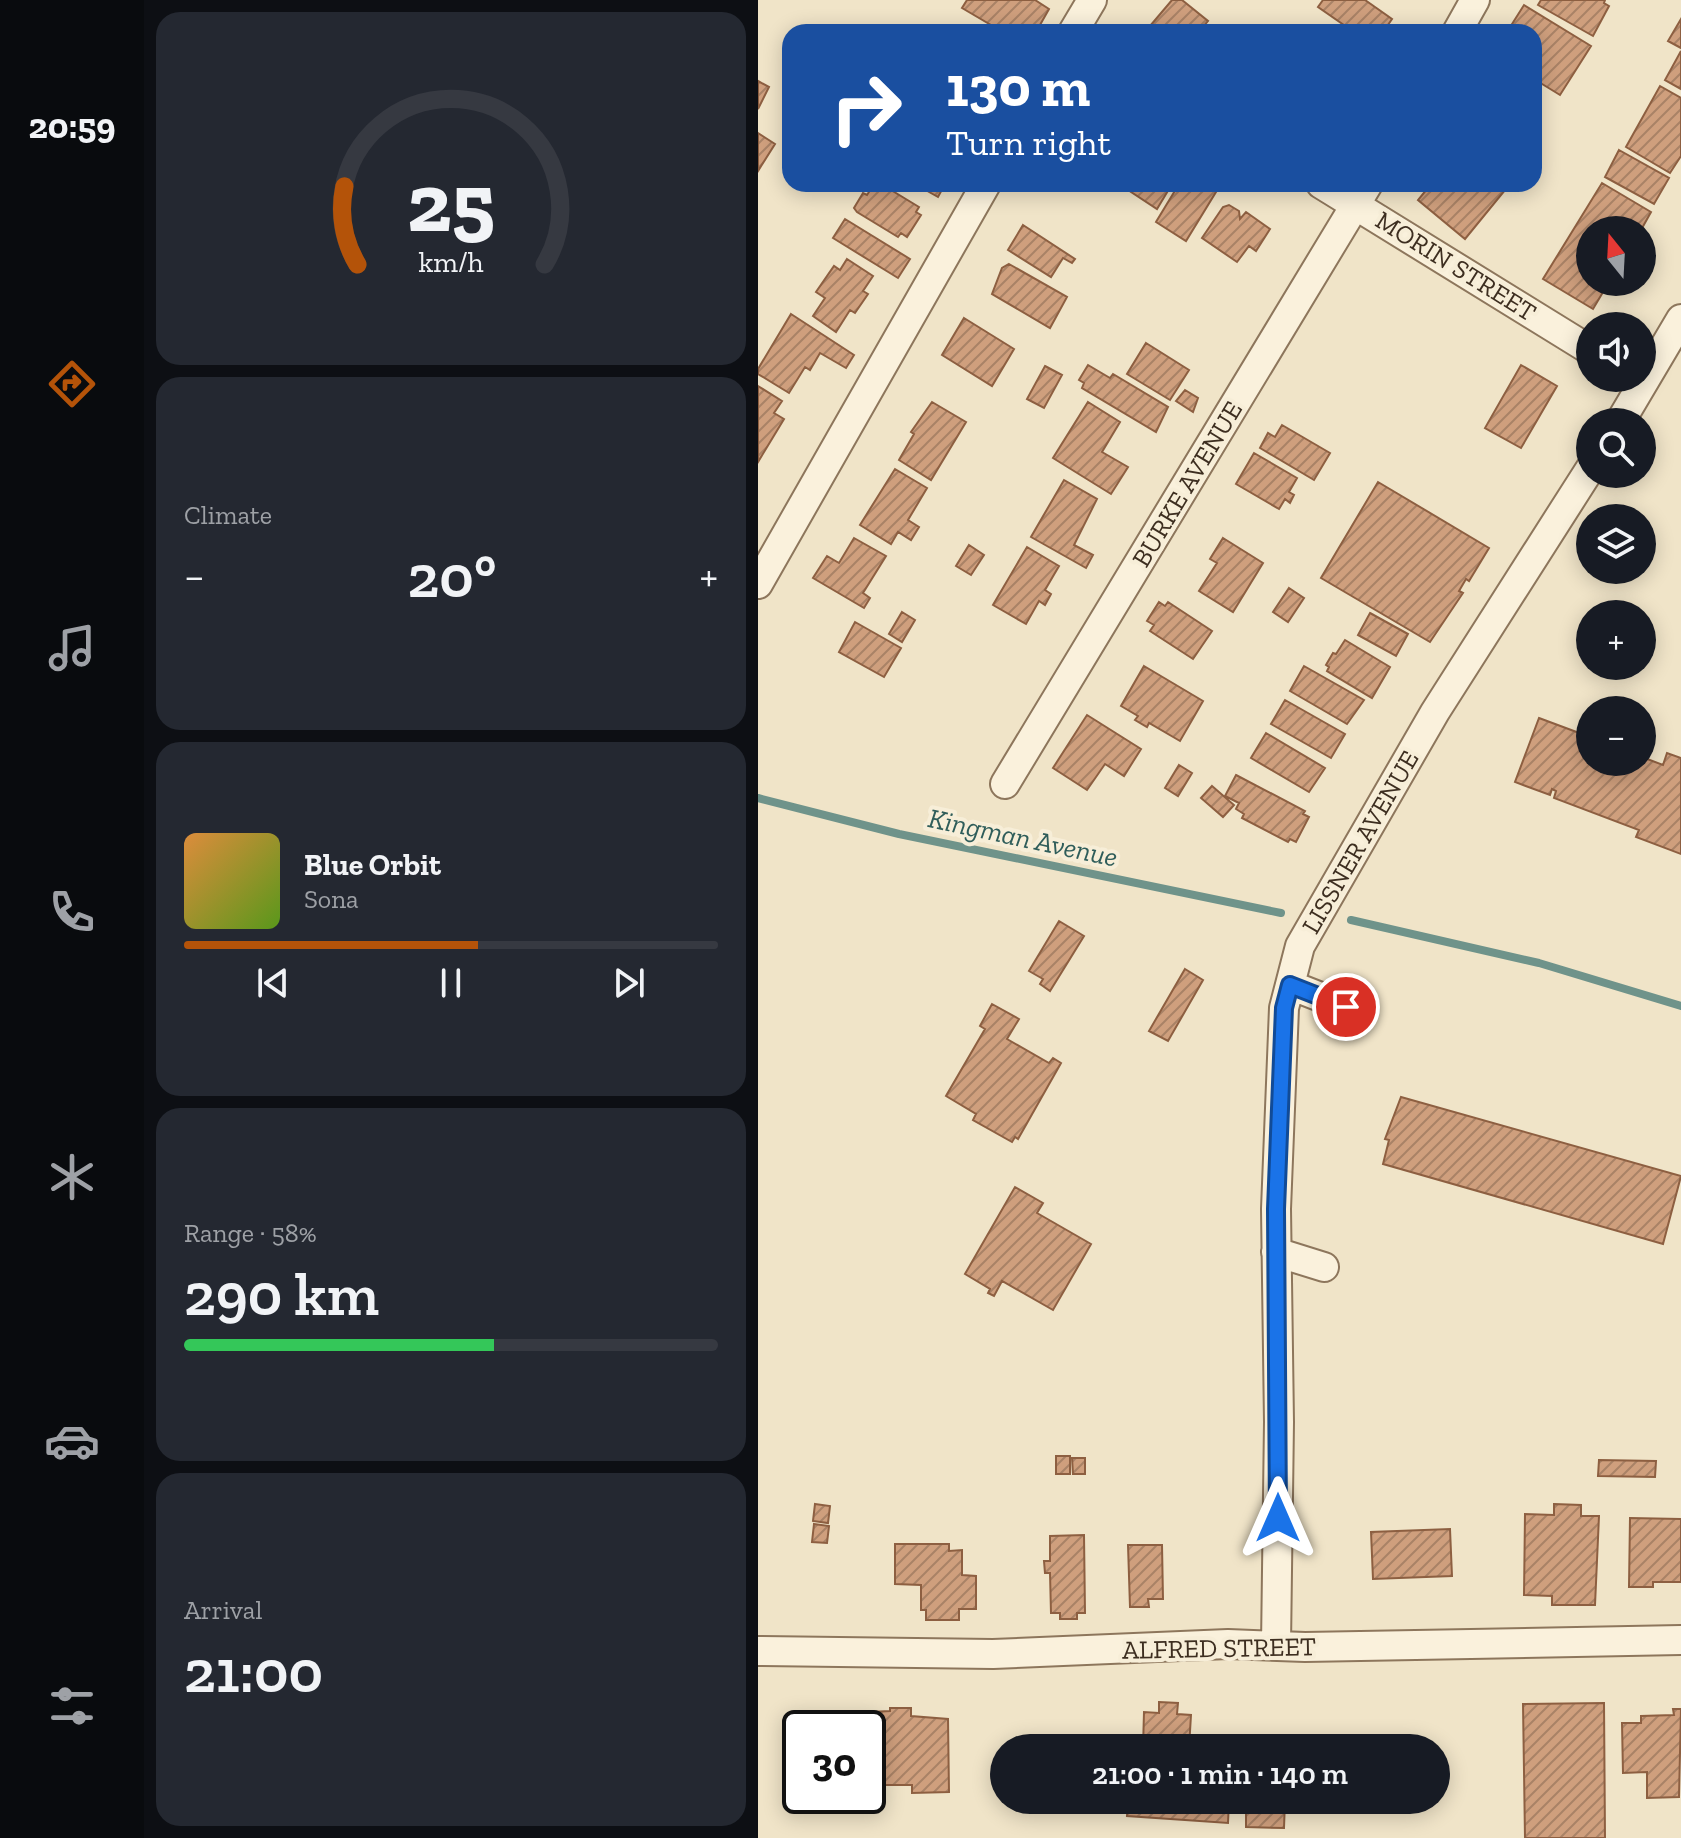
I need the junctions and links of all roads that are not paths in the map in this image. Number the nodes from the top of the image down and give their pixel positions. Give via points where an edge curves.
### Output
1 (1092, 0) edge
2 (1475, 0) edge
3 (1078, 24) edge
4 (1462, 24) edge
5 (981, 192) edge
6 (1362, 194) edge
7 (1681, 319) edge
8 (1576, 340) edge
9 (1656, 356) edge
10 (1578, 488) edge
11 (758, 584) edge
12 (1005, 784) dead end
13 (1290, 985) junction
14 (1346, 1007) dead end
15 (1276, 1252) junction
16 (1324, 1267) dead end
17 (1681, 1640) edge
18 (1276, 1645) junction
19 (758, 1651) edge

1 - 3 street
2 - 4 street
5 - 11 street
6 - 8 street, MORIN STREET
6 - 12 street, BURKE AVENUE
7 - 9 street
10 - 13 street, LISSNER AVENUE via 1435,712 1300,946
13 - 14 street
13 - 15 street, LISSNER AVENUE via 1284,1008
15 - 16 street
15 - 18 street, LISSNER AVENUE
17 - 18 street, ALFRED STREET
18 - 19 street, ALFRED STREET via 993,1654

